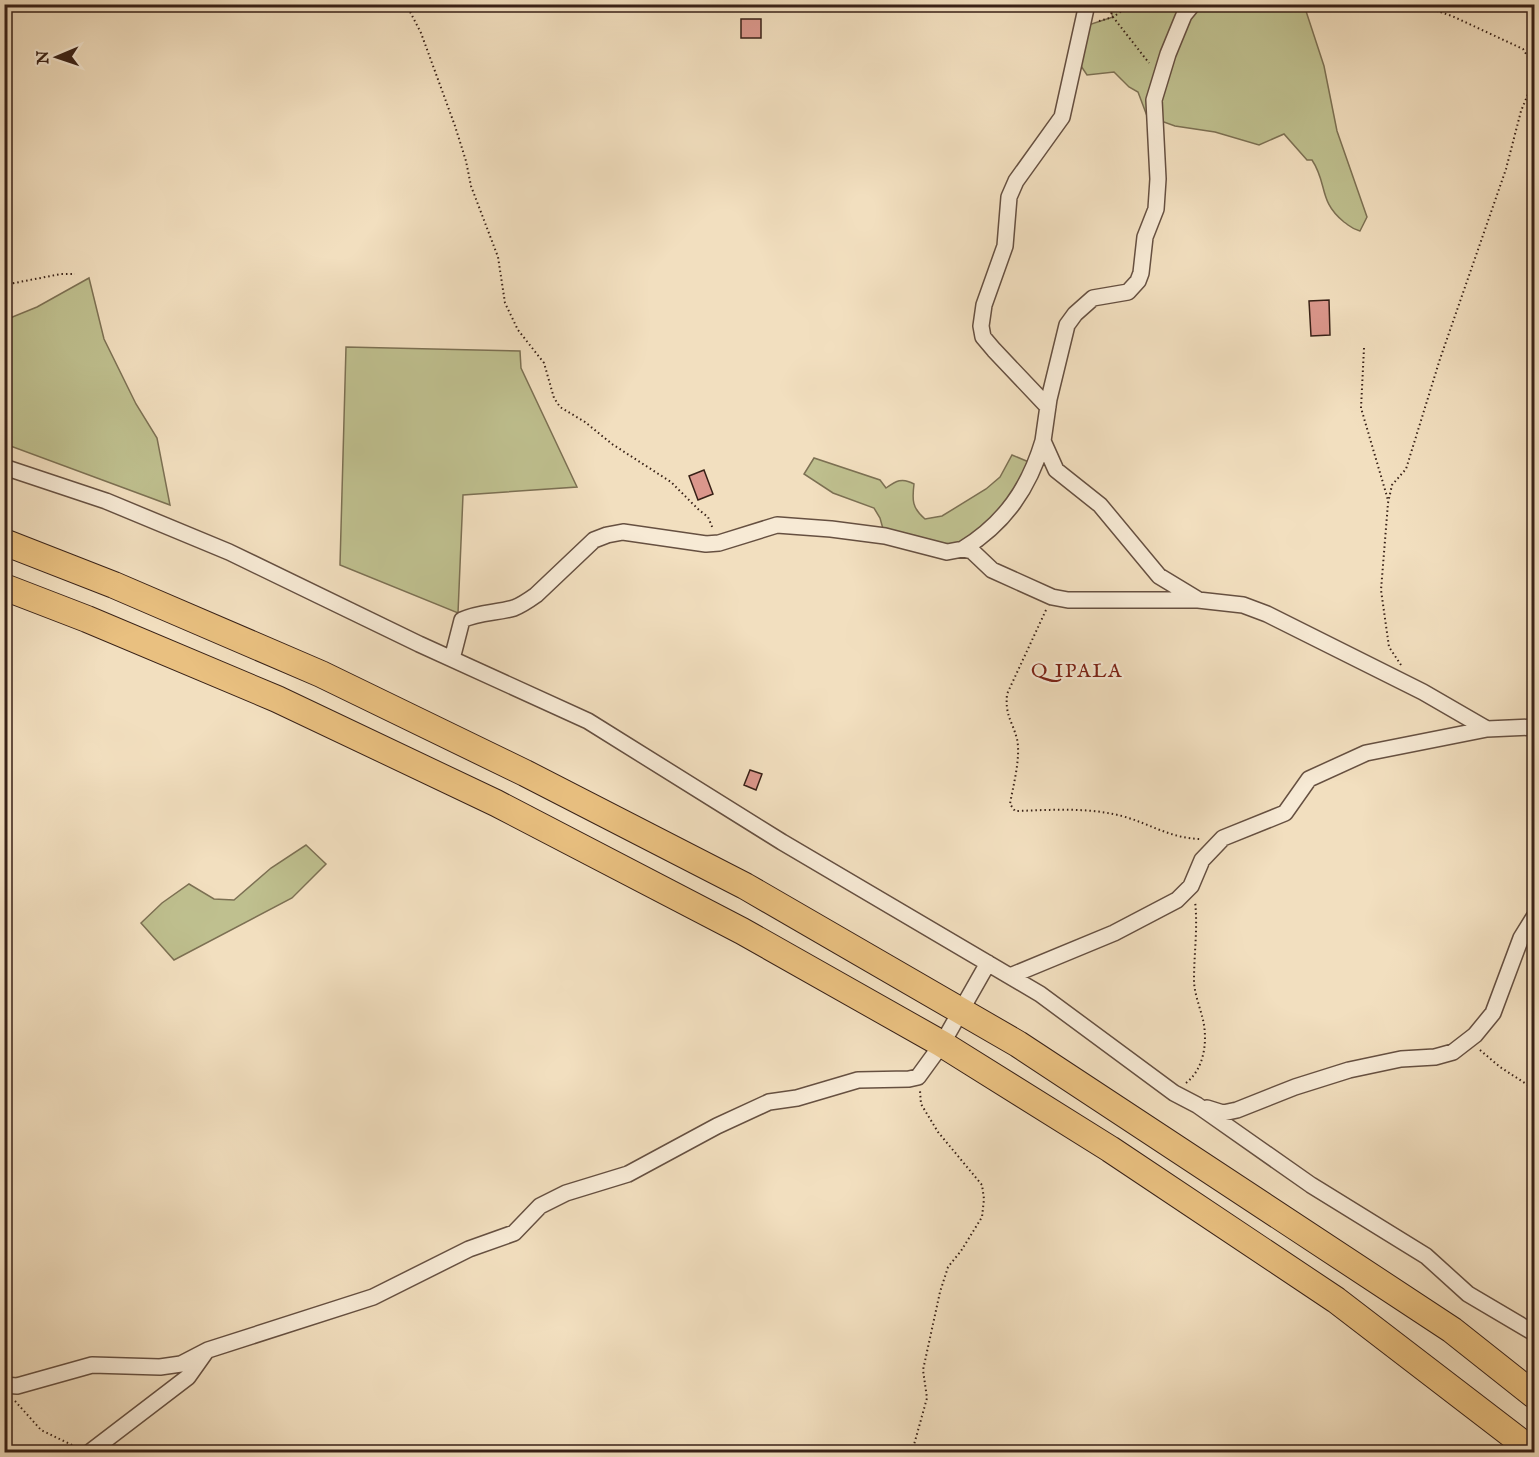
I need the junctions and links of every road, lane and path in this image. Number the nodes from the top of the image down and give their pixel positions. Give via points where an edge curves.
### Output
1 (406, 4) edge
2 (1087, 4) edge
3 (1108, 4) edge
4 (1132, 4) edge
5 (1193, 4) edge
6 (1416, 4) edge
7 (1113, 17) junction
8 (1082, 27) junction
9 (1534, 80) edge
10 (1159, 82) junction
11 (75, 274) dead end
12 (4, 285) edge
13 (1364, 348) dead end
14 (1048, 407) junction
15 (1043, 441) junction
16 (4, 467) edge
17 (1388, 503) junction
18 (4, 542) edge
19 (719, 543) junction
20 (963, 549) junction
21 (4, 587) edge
22 (1052, 597) junction
23 (1198, 600) junction
24 (452, 659) junction
25 (1401, 665) dead end
26 (1527, 728) edge
27 (1487, 729) junction
28 (1534, 741) edge
29 (1223, 838) junction
30 (1191, 886) junction
31 (1534, 917) edge
32 (988, 963) junction
33 (1010, 976) junction
34 (960, 1010) junction
35 (1468, 1040) junction
36 (942, 1044) junction
37 (918, 1077) junction
38 (1534, 1089) edge
39 (1174, 1093) junction
40 (1197, 1105) junction
41 (1534, 1333) edge
42 (208, 1350) junction
43 (7, 1391) edge
44 (1534, 1395) edge
45 (84, 1450) edge
46 (912, 1452) edge
47 (1534, 1452) edge

1 - 19 path via 421,33 466,161 471,186 498,257 508,310 544,363 554,398 612,444 671,482 708,517
2 - 8 street
3 - 7 path
4 - 7 path
5 - 10 street via 1184,15
6 - 9 path via 1523,49 1531,62
7 - 8 path
7 - 10 path via 1146,56
8 - 14 street via 1062,117 1016,181 1009,197 1005,246 984,305 981,326 983,337
9 - 17 path via 1406,469 1392,485
10 - 14 street via 1154,100 1156,209 1145,237 1141,273 1128,292 1093,298 1067,325
11 - 12 path
13 - 17 path via 1361,408
14 - 15 street
15 - 20 street via 1024,489 984,536
15 - 23 street via 1056,470 1100,505 1159,576
16 - 24 street via 106,501 229,552
17 - 25 path via 1381,590 1389,647
18 - 34 highway via 321,674 525,773 745,886
19 - 20 street via 777,525 885,536 947,552
19 - 24 street via 623,532 594,540 527,602 462,620
20 - 22 street via 972,551 992,570
21 - 36 highway via 277,699 496,803 742,931
22 - 23 street
22 - 29 path via 1007,694 1006,709 1017,740 1010,804 1015,811 1088,810 1123,817 1172,836
23 - 27 street via 1243,605 1267,614 1423,692
24 - 32 street via 588,721 782,842
26 - 27 street
26 - 28 street
27 - 29 street via 1366,753 1309,779 1285,813
29 - 30 street via 1202,860
30 - 33 street via 1177,900 1114,933
30 - 39 path via 1197,918 1193,982 1204,1022 1204,1040 1200,1066
31 - 35 street via 1521,938 1493,1013
32 - 33 street
32 - 34 street
33 - 39 street
34 - 36 street
34 - 44 highway via 1028,1050 1452,1330
35 - 38 path
35 - 40 street via 1453,1052 1349,1070 1237,1110 1223,1113
36 - 37 street
36 - 47 highway via 1110,1149 1336,1300
37 - 42 street via 858,1080 769,1102 628,1174 540,1206 514,1233 469,1249 373,1297
37 - 46 path via 921,1104 938,1132 982,1185 984,1199 982,1217 948,1267 939,1292 923,1370 927,1398
39 - 40 street
40 - 41 street via 1311,1185 1426,1256 1468,1294
42 - 43 street via 181,1364 160,1367 92,1365
42 - 45 street via 188,1377
43 - 45 path via 41,1430

